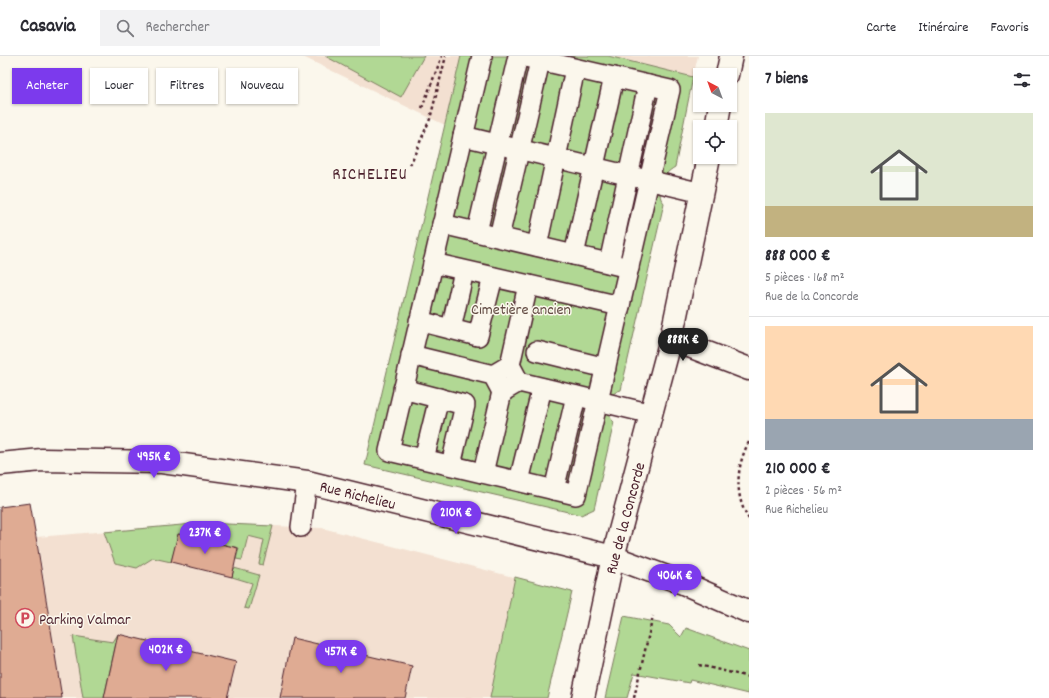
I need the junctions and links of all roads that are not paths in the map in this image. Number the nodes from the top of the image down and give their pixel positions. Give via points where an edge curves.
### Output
1 (482, 56) edge
2 (518, 56) edge
3 (521, 56) edge
4 (731, 56) edge
5 (540, 60) junction
6 (728, 68) edge
7 (576, 69) junction
8 (614, 77) junction
9 (648, 85) junction
10 (463, 136) junction
11 (497, 144) junction
12 (520, 150) junction
13 (556, 158) junction
14 (708, 164) edge
15 (594, 167) junction
16 (628, 175) junction
17 (650, 180) junction
18 (702, 193) junction
19 (442, 224) junction
20 (477, 232) junction
21 (499, 237) junction
22 (537, 246) junction
23 (574, 255) junction
24 (433, 263) junction
25 (608, 263) junction
26 (629, 268) junction
27 (464, 271) junction
28 (493, 277) junction
29 (528, 285) junction
30 (620, 306) junction
31 (419, 321) junction
32 (451, 329) junction
33 (671, 339) junction
34 (537, 351) dead end
35 (411, 355) junction
36 (510, 365) junction
37 (606, 368) junction
38 (749, 369) edge
39 (493, 374) junction
40 (519, 382) junction
41 (542, 388) junction
42 (403, 389) junction
43 (502, 392) junction
44 (576, 396) junction
45 (439, 398) junction
46 (598, 401) junction
47 (652, 414) junction
48 (424, 459) junction
49 (0, 464) edge
50 (450, 465) junction
51 (483, 473) junction
52 (520, 481) junction
53 (307, 482) junction
54 (554, 490) junction
55 (301, 527) dead end
56 (612, 557) junction
57 (749, 612) edge
58 (583, 698) edge

1 - 10 lane
2 - 11 lane
3 - 5 lane
4 - 6 street
5 - 7 lane
5 - 12 lane
7 - 8 lane
7 - 13 lane
8 - 9 lane
8 - 15 lane
9 - 16 lane
9 - 17 lane via 670,90
10 - 11 lane
10 - 19 lane
11 - 12 lane
11 - 20 lane
12 - 13 lane
12 - 21 lane
13 - 15 lane
13 - 22 lane
14 - 18 street, Rue de la Concorde
15 - 16 lane
15 - 23 lane
16 - 17 lane
16 - 25 lane
17 - 18 lane
17 - 26 lane
18 - 33 street, Rue de la Concorde
19 - 20 lane
19 - 24 lane
20 - 21 lane
21 - 22 lane
22 - 23 lane
23 - 25 lane
24 - 27 lane
24 - 31 lane
25 - 26 lane
26 - 30 lane
27 - 28 lane
27 - 32 lane
28 - 29 lane
28 - 32 lane via 478,336
29 - 30 lane
29 - 36 lane
30 - 37 lane
31 - 32 lane
31 - 35 lane
33 - 38 street
33 - 47 street, Rue de la Concorde
34 - 37 lane
35 - 39 lane
35 - 42 lane
36 - 39 lane
36 - 40 lane
37 - 46 lane
39 - 43 lane
40 - 41 lane
40 - 43 lane
41 - 44 lane
41 - 52 lane
42 - 45 lane
42 - 48 lane via 389,451
43 - 51 lane
44 - 46 lane
44 - 54 lane
45 - 48 lane
45 - 50 lane via 465,405
46 - 47 lane
46 - 54 lane via 576,495
47 - 56 street, Rue de la Concorde
48 - 50 lane
49 - 53 street, Rue Richelieu via 42,460 162,462
50 - 51 lane
51 - 52 lane
52 - 54 lane
53 - 55 lane
53 - 56 street, Rue Richelieu
56 - 57 street, Rue Richelieu via 683,583
56 - 58 street, Rue de la Concorde

